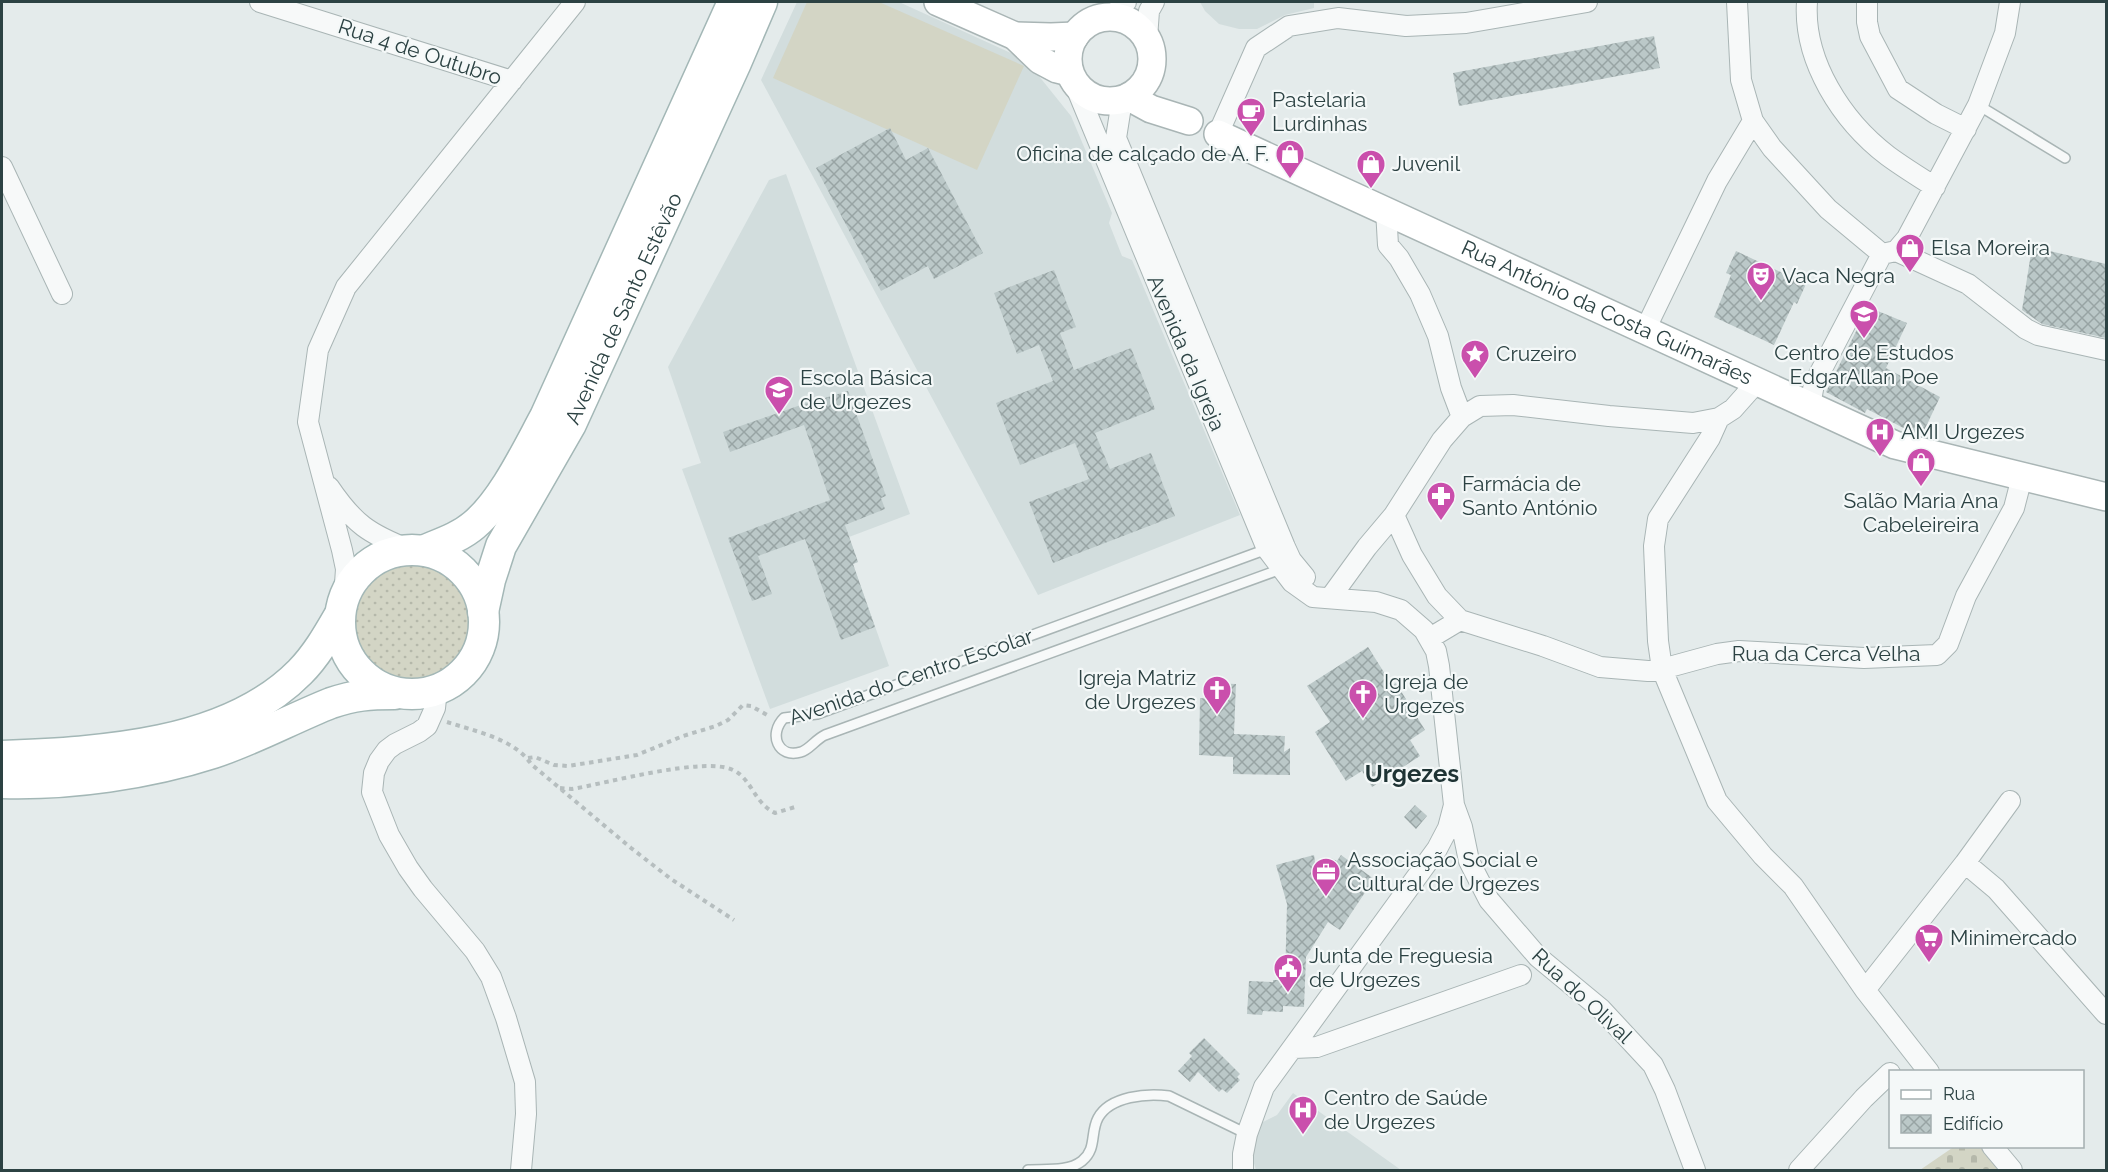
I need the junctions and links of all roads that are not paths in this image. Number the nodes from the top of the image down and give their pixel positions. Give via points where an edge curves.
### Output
1 (260, 2) edge
2 (575, 2) edge
3 (733, 2) edge
4 (762, 2) edge
5 (938, 2) edge
6 (1154, 2) edge
7 (1587, 2) edge
8 (1737, 2) edge
9 (1807, 2) edge
10 (1867, 2) edge
11 (2010, 2) edge
12 (1118, 9) edge
13 (1014, 36) junction
14 (1075, 36) junction
15 (1147, 38) junction
16 (1071, 76) junction
17 (1149, 76) junction
18 (512, 81) junction
19 (1126, 99) junction
20 (1978, 105) junction
21 (1753, 121) junction
22 (1966, 129) junction
23 (1218, 134) joint
24 (2065, 158) dead end
25 (2, 167) edge
26 (1935, 187) junction
27 (1386, 210) junction
28 (1889, 253) junction
29 (62, 294) dead end
30 (1645, 330) junction
31 (2106, 350) edge
32 (1757, 382) junction
33 (1810, 406) junction
34 (1462, 417) junction
35 (1719, 418) junction
36 (321, 476) junction
37 (2022, 477) junction
38 (2106, 497) edge
39 (1394, 515) junction
40 (1267, 549) junction
41 (418, 550) junction
42 (1281, 569) junction
43 (1330, 598) junction
44 (342, 607) junction
45 (483, 612) junction
46 (1460, 620) junction
47 (1430, 639) junction
48 (1662, 669) junction
49 (407, 694) junction
50 (434, 703) junction
51 (2, 756) edge
52 (2, 783) edge
53 (2010, 801) dead end
54 (1454, 805) junction
55 (1437, 849) junction
56 (1469, 861) junction
57 (1965, 863) junction
58 (1521, 975) dead end
59 (1865, 990) junction
60 (2106, 1014) edge
61 (1294, 1048) junction
62 (1912, 1052) junction
63 (1893, 1070) edge
64 (1928, 1070) edge
65 (1889, 1074) edge
66 (1247, 1134) junction
67 (1994, 1148) edge
68 (521, 1170) edge
69 (1028, 1170) edge
70 (1243, 1170) edge
71 (1695, 1170) edge
72 (1799, 1170) edge
73 (2012, 1170) edge

1 - 18 street, Rua 4 de Outubro
2 - 18 street
3 - 41 main road, Avenida de Santo Estêvão via 528,447 487,512 475,524 460,535
4 - 45 main road, Avenida de Santo Estêvão via 571,424 501,546
5 - 13 main road
6 - 15 street via 1149,11
7 - 23 street via 1466,23 1406,26 1338,18 1289,26 1256,48
8 - 21 street via 1741,80
9 - 26 street via 1808,32 1817,62 1840,106 1886,155
10 - 22 street via 1870,36 1898,89
11 - 20 street via 2005,33
12 - 14 main road via 1090,22
12 - 15 main road
13 - 14 main road
13 - 16 main road via 1040,60
14 - 16 main road via 1067,59
15 - 17 main road via 1152,51
16 - 19 main road via 1094,99
16 - 40 street, Avenida da Igreja
17 - 19 main road
17 - 19 main road via 1163,100 1189,121
18 - 36 street via 346,287 318,350 308,423
19 - 43 street, Avenida da Igreja via 1116,138 1291,560 1300,573
20 - 22 street
20 - 24 lane
21 - 28 street via 1772,148 1828,209
21 - 30 street via 1717,181
22 - 26 street
23 - 27 main road, Rua António da Costa Guimarães
25 - 29 street
26 - 28 street via 1907,238
27 - 30 main road, Rua António da Costa Guimarães
27 - 34 street via 1388,245 1420,294 1438,336
28 - 31 street via 1968,284 2038,335
28 - 33 street via 1814,384
30 - 32 main road, Rua António da Costa Guimarães
32 - 33 main road, Rua António da Costa Guimarães
32 - 35 street via 1733,409
33 - 37 main road, Rua António da Costa Guimarães via 1895,445
34 - 35 street via 1480,406 1513,405 1693,423
34 - 39 street via 1442,440
35 - 48 street via 1658,519 1654,546
36 - 41 street via 360,526 384,540
36 - 44 street via 346,569
37 - 38 main road, Rua António da Costa Guimarães
37 - 48 street, Rua da Cerca Velha via 2014,508 1966,596 1948,644 1937,654 1864,658 1739,651
39 - 43 street
39 - 46 street via 1437,596
40 - 42 street, Avenida da Igreja
40 - 42 lane, Avenida do Centro Escolar via 817,714 784,718 775,737 778,745 802,752 825,735
41 - 44 main road via 388,554 369,564 354,579
41 - 45 main road via 446,558 460,568 471,580
42 - 43 street, Avenida da Igreja via 1313,597
43 - 47 street, Avenida da Igreja via 1376,602 1401,610
44 - 49 main road via 341,636 354,664 377,685
44 - 51 main road via 329,634 301,671 273,695 230,720 159,741 58,754
45 - 50 main road via 482,639 474,658
46 - 47 street
46 - 48 street, Rua da Cerca Velha via 1600,667
47 - 54 street via 1439,666
48 - 59 street via 1717,801 1762,856 1793,886
49 - 50 main road via 417,694
49 - 52 main road via 350,697 214,753 163,766 53,782
50 - 68 street via 428,726 387,750 374,773 372,792 389,836 408,868 475,951 491,977 525,1082
53 - 57 street
54 - 55 street
54 - 56 street, Rua do Olival
55 - 56 street
55 - 61 street
56 - 71 street, Rua do Olival via 1489,900 1538,957 1601,1009 1653,1065
57 - 59 street
57 - 60 street via 1996,889
58 - 61 street via 1317,1047
59 - 62 street
61 - 66 street via 1264,1087
62 - 63 street
62 - 64 street
65 - 72 street
66 - 69 lane via 1169,1096 1133,1097 1110,1105 1098,1118 1090,1152 1075,1166
66 - 70 street
67 - 73 street

